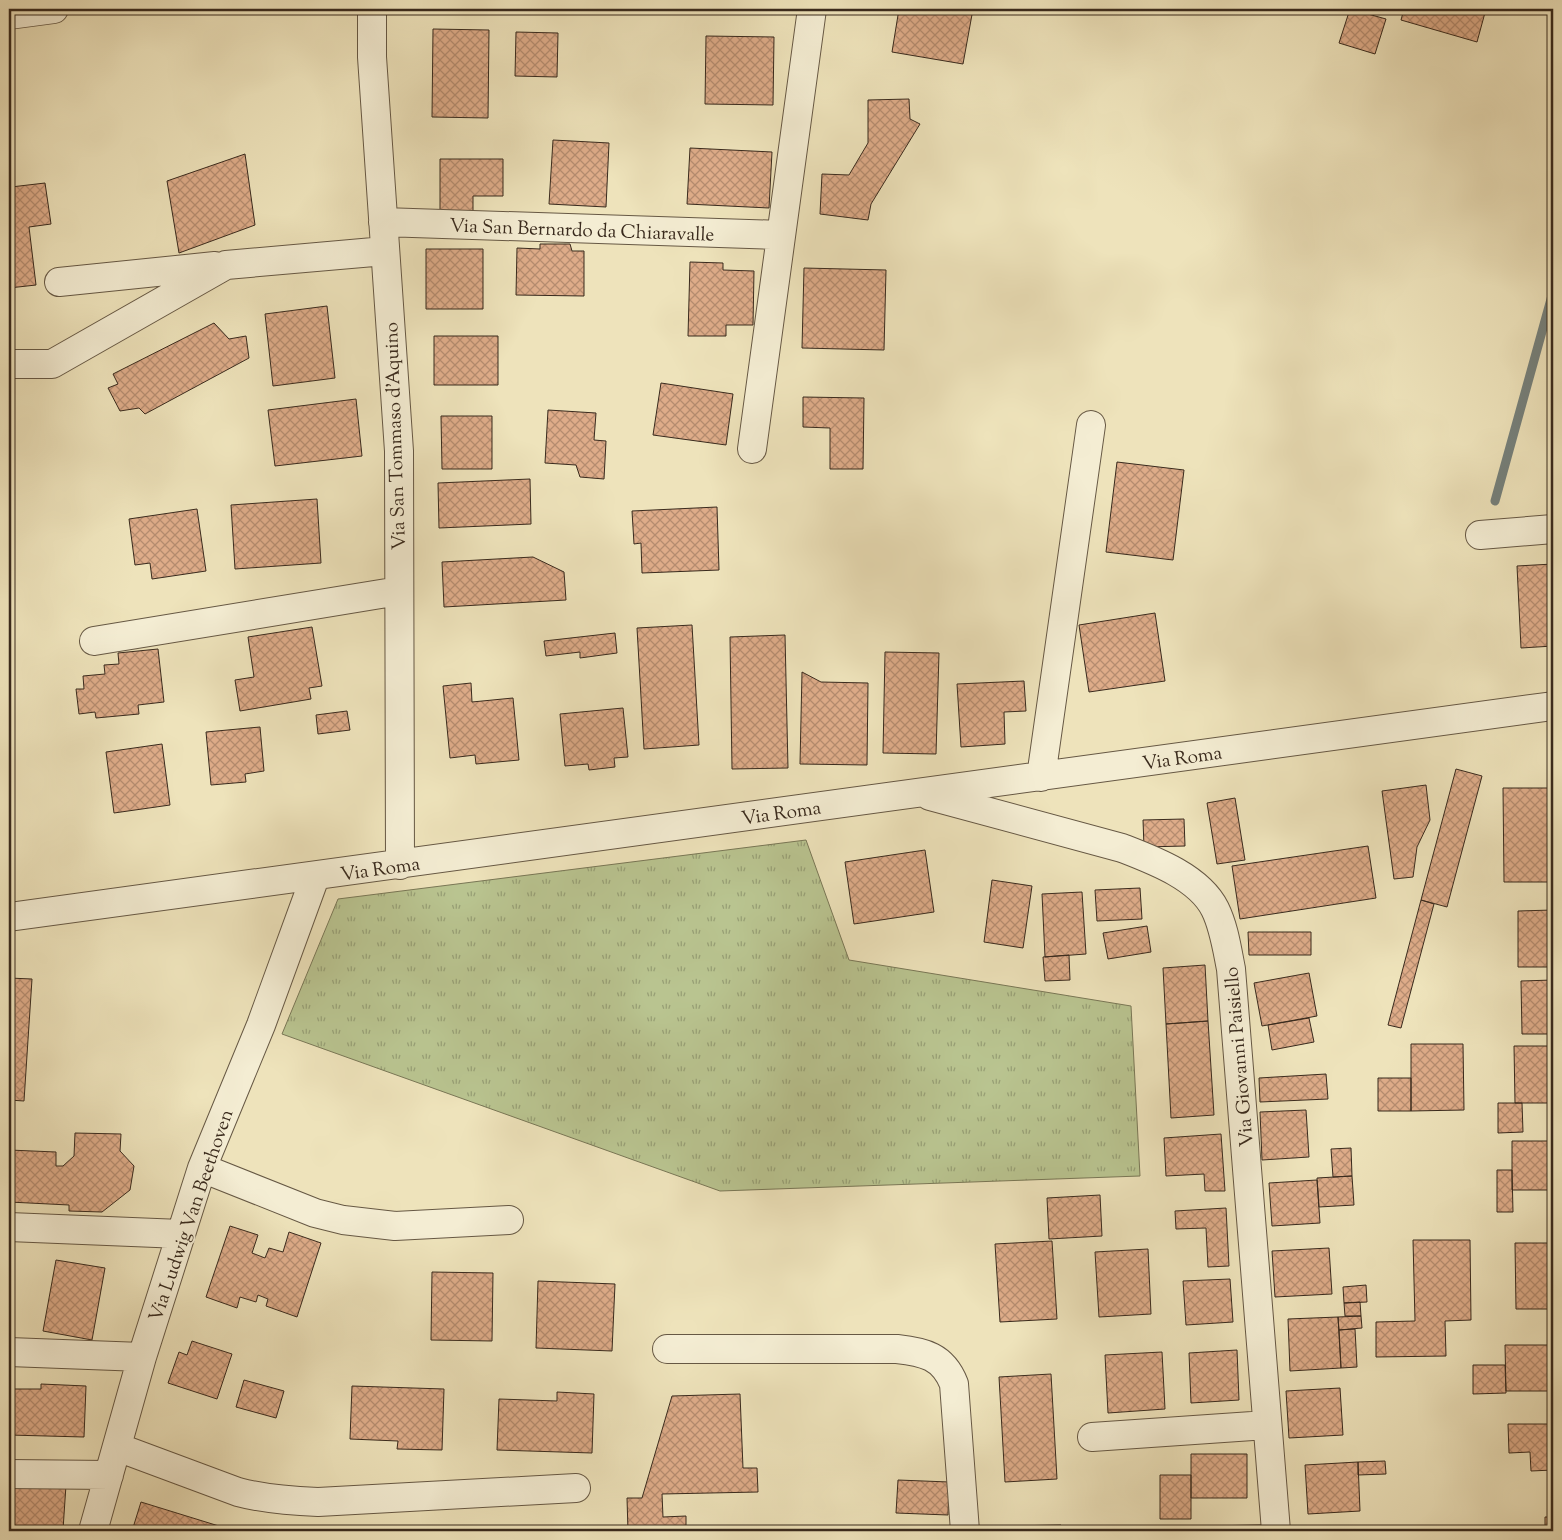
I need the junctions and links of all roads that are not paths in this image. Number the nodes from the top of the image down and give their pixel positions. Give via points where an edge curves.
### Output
1 (54, 9) edge
2 (372, 9) edge
3 (812, 9) edge
4 (9, 15) edge
5 (383, 222) junction
6 (781, 235) junction
7 (385, 250) junction
8 (226, 264) junction
9 (59, 282) dead end
10 (9, 364) edge
11 (1091, 424) dead end
12 (752, 449) dead end
13 (1553, 529) edge
14 (1480, 535) dead end
15 (399, 591) junction
16 (94, 640) dead end
17 (1553, 706) edge
18 (1041, 777) junction
19 (919, 793) junction
20 (400, 864) junction
21 (315, 877) junction
22 (9, 917) edge
23 (202, 1168) junction
24 (509, 1220) dead end
25 (9, 1227) edge
26 (181, 1234) junction
27 (667, 1349) dead end
28 (9, 1352) edge
29 (142, 1357) junction
30 (1268, 1425) junction
31 (1092, 1436) dead end
32 (117, 1447) junction
33 (9, 1474) edge
34 (109, 1475) junction
35 (576, 1488) dead end
36 (94, 1531) edge
37 (965, 1531) edge
38 (1276, 1531) edge

1 - 4 street
2 - 5 street, Via San Tommaso d'Aquino
3 - 6 street
5 - 6 street, Via San Bernardo da Chiaravalle
5 - 7 street, Via San Tommaso d'Aquino
6 - 12 street
7 - 8 street
7 - 15 street, Via San Tommaso d'Aquino via 399,452
8 - 9 street
8 - 10 street via 52,364
11 - 18 street
13 - 14 street
15 - 16 street
15 - 20 street, Via San Tommaso d'Aquino
17 - 18 street, Via Roma
18 - 19 street, Via Roma
19 - 20 street, Via Roma
19 - 30 street, Via Giovanni Paisiello via 1129,851 1176,872 1199,888 1214,907 1232,969
20 - 21 street, Via Roma
21 - 22 street, Via Roma
21 - 23 street, Via Ludwig Van Beethoven via 261,1025
23 - 24 street via 315,1213 343,1220 395,1226
23 - 26 street, Via Ludwig Van Beethoven
25 - 26 street
26 - 29 street, Via Ludwig Van Beethoven
27 - 37 street via 897,1349 920,1352 936,1359 945,1367 954,1384
28 - 29 street
29 - 32 street, Via Ludwig Van Beethoven
30 - 31 street
30 - 38 street, Via Giovanni Paisiello
32 - 34 street, Via Ludwig Van Beethoven
32 - 35 street via 238,1492 297,1502
33 - 34 street
34 - 36 street, Via Ludwig Van Beethoven

